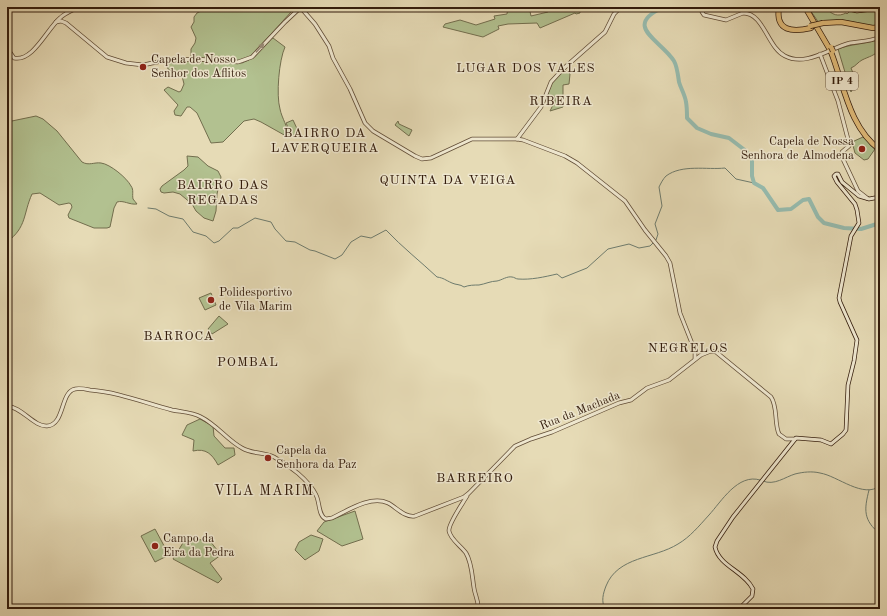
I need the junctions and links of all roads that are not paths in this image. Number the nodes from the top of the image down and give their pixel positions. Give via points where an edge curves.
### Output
1 (79, 7) edge
2 (301, 7) edge
3 (624, 7) edge
4 (701, 7) edge
5 (779, 7) edge
6 (783, 7) edge
7 (805, 7) edge
8 (841, 7) edge
9 (868, 7) edge
10 (878, 7) edge
11 (852, 9) junction
12 (880, 10) edge
13 (56, 22) junction
14 (810, 27) junction
15 (880, 28) edge
16 (880, 37) edge
17 (7, 48) edge
18 (831, 49) junction
19 (820, 54) junction
20 (517, 139) junction
21 (880, 149) edge
22 (880, 197) edge
23 (870, 199) junction
24 (695, 351) junction
25 (701, 355) junction
26 (695, 359) junction
27 (7, 406) edge
28 (786, 439) junction
29 (795, 439) junction
30 (789, 447) junction
31 (468, 494) junction
32 (478, 609) edge
33 (739, 609) edge

1 - 13 street
13 -> 2 street via 66,23 107,57 138,65 195,59 242,62 254,55
2 - 20 street via 326,41 363,120 372,130 418,158 427,159 470,140
3 - 20 street via 614,14 606,31 551,82 542,106
4 - 19 street via 704,15 724,20 749,14 757,20 784,56 803,59
5 - 14 highway via 779,21 786,28 794,30
6 - 14 highway via 780,16 785,25 794,28
7 - 18 highway, IP 4
7 - 18 highway, IP 4
8 - 11 street
9 - 11 street
10 - 12 street
11 - 12 street
13 - 17 street via 27,56 14,58
14 - 15 highway, bridge via 842,24 873,30
16 - 19 street via 866,42 850,43
18 - 21 highway, IP 4 via 852,112 865,133
19 - 23 street via 843,117 849,143 842,152 842,158 858,191
20 - 24 street via 578,163 625,201 669,261 679,310
22 - 23 street
23 - 29 street via 858,195 842,183 839,175 834,175 855,204 858,215 858,226 851,236 839,299 857,340 848,383 846,430 831,444 820,440 798,437
24 - 25 street
24 - 26 street
25 - 26 street, Rua da Machada
25 - 28 street via 716,352 771,397 778,431 780,436
26 - 31 street, Rua da Machada via 669,380 646,389 632,400 616,404 515,446
27 - 31 street via 42,425 49,426 59,416 71,391 80,389 100,390 198,415 236,444 247,450 273,456 302,476 317,496 325,519 377,501 387,503 408,516 417,516
28 - 29 street
28 - 30 street
29 - 30 street
30 - 33 street via 733,517 715,546 719,557 745,577 753,589 752,596
31 - 32 street via 450,524 449,531 469,560

